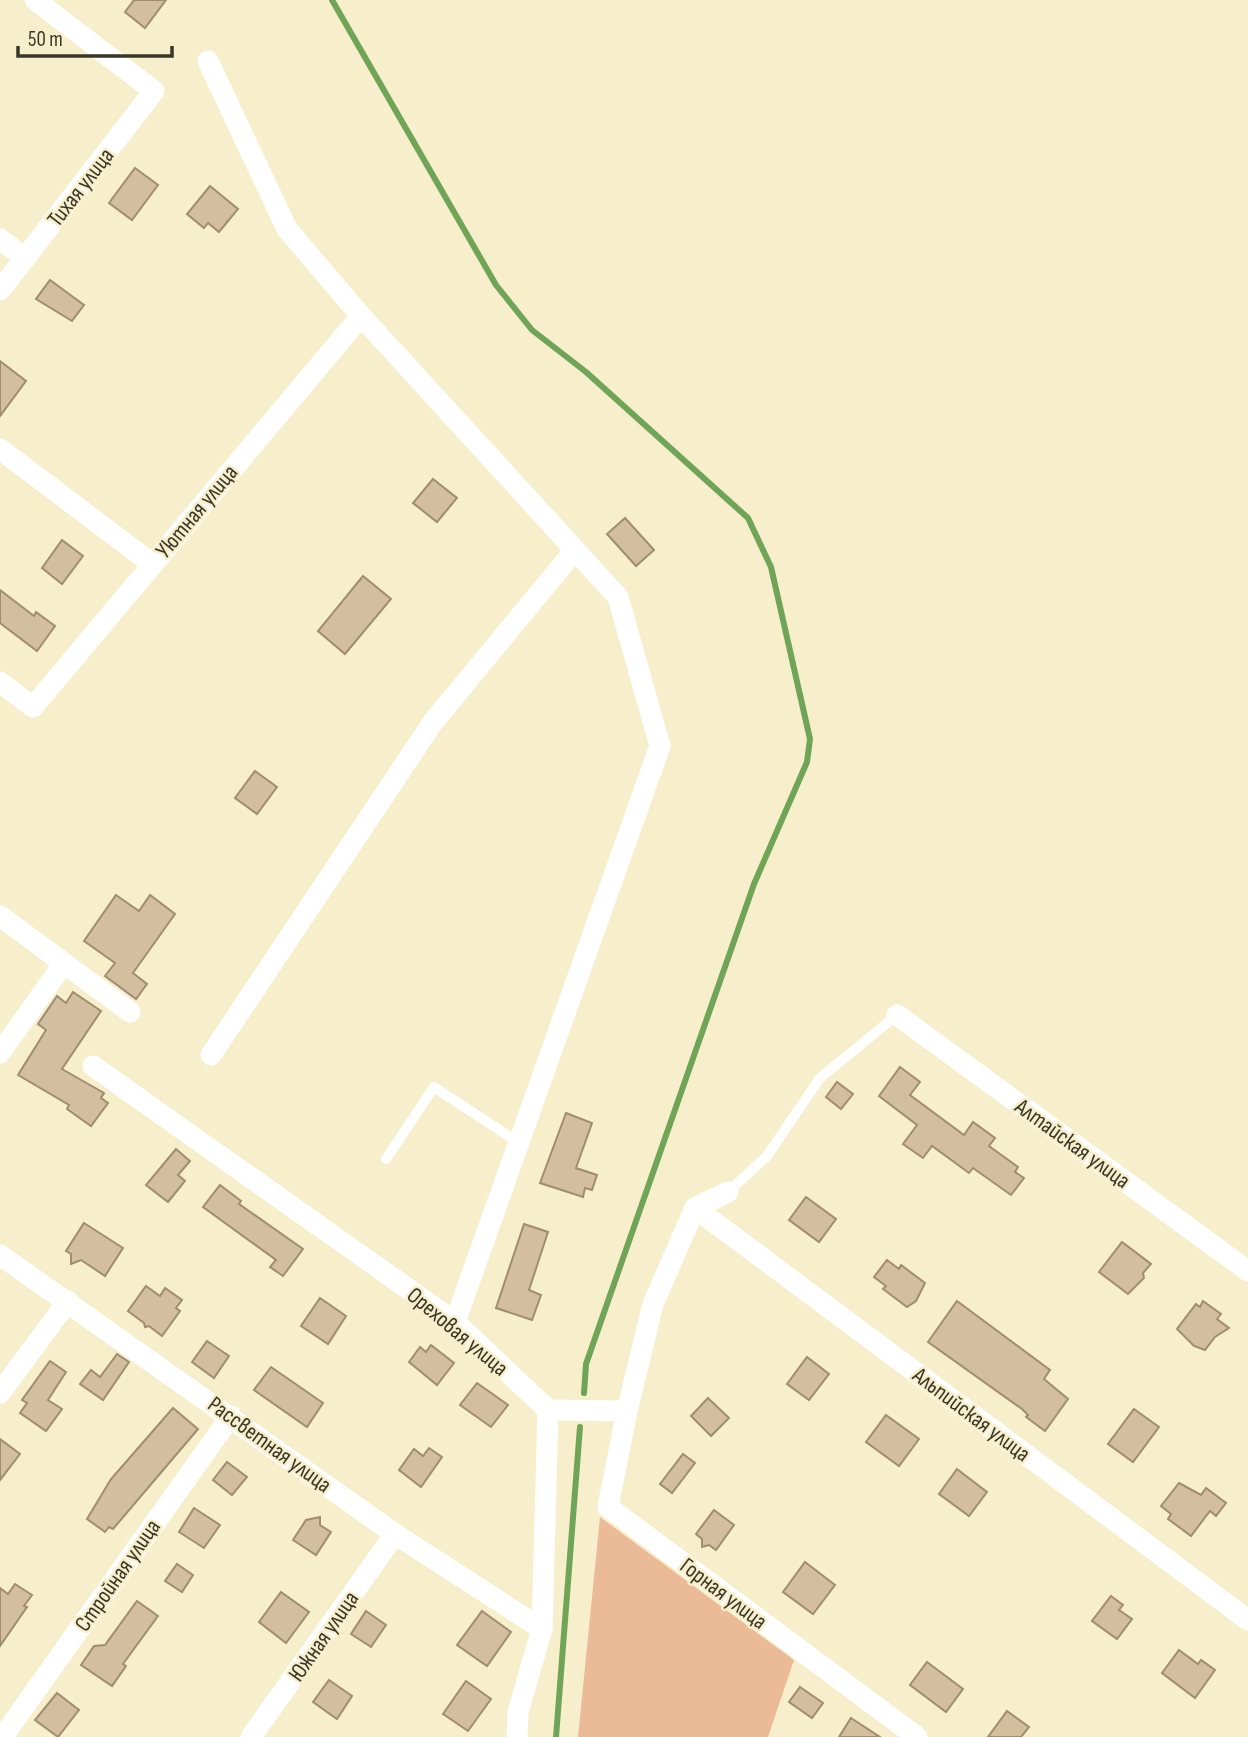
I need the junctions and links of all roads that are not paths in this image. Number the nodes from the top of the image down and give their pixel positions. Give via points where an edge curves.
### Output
1 (35, 0) edge
2 (208, 61) dead end
3 (0, 239) edge
4 (25, 258) junction
5 (0, 290) edge
6 (361, 316) junction
7 (0, 449) edge
8 (575, 550) junction
9 (151, 563) junction
10 (0, 682) edge
11 (0, 916) edge
12 (64, 963) junction
13 (130, 1012) dead end
14 (897, 1015) joint
15 (0, 1053) edge
16 (211, 1055) dead end
17 (93, 1066) dead end
18 (519, 1143) junction
19 (386, 1159) dead end
20 (728, 1192) joint
21 (695, 1208) junction
22 (0, 1255) edge
23 (1248, 1270) edge
24 (68, 1301) junction
25 (455, 1322) junction
26 (0, 1393) edge
27 (548, 1410) junction
28 (627, 1411) junction
29 (231, 1416) junction
30 (395, 1534) junction
31 (1248, 1620) edge
32 (542, 1629) junction
33 (518, 1712) junction
34 (4, 1735) dead end
35 (251, 1737) edge
36 (501, 1737) edge
37 (517, 1737) edge
38 (917, 1737) edge

1 - 4 street, Тихая улица via 155,91
2 - 6 street via 287,229
3 - 4 street
4 - 5 street, Тихая улица
6 - 8 street
6 - 9 street, Уютная улица
7 - 9 street
8 - 16 street via 433,722
8 - 18 street via 618,597 660,746
9 - 10 street, Уютная улица via 33,707
11 - 12 street
12 - 13 street
12 - 15 street
14 - 20 lane via 820,1078 767,1156
14 - 23 street, Алтайская улица
17 - 25 street, Ореховая улица
18 - 19 lane via 434,1087
18 - 25 street
20 - 21 street
21 - 28 street via 653,1304
21 - 31 street, Альпийская улица
22 - 24 street, Рассветная улица
24 - 26 street
24 - 29 street, Рассветная улица
25 - 27 street, Ореховая улица
27 - 28 street
27 - 32 street
28 - 38 street, Горная улица via 608,1507
29 - 30 street, Рассветная улица
29 - 34 street, Стройная улица
30 - 32 street, Рассветная улица
30 - 35 street, Южная улица
32 - 33 street
33 - 36 street
33 - 37 street

